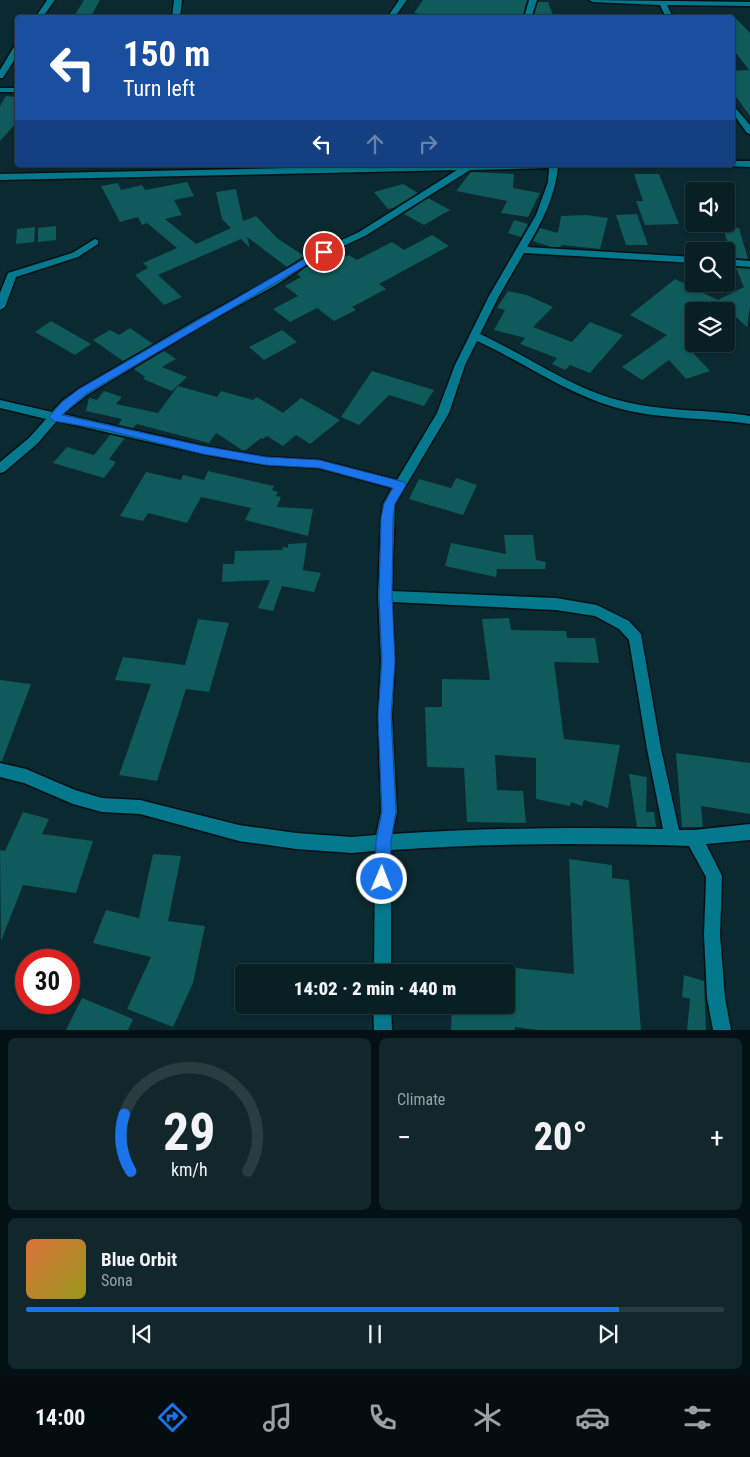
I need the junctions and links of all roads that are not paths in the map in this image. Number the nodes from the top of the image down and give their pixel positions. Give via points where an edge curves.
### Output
1 (51, 0) edge
2 (178, 0) edge
3 (403, 0) edge
4 (533, 0) edge
5 (593, 0) edge
6 (662, 3) junction
7 (750, 4) edge
8 (40, 15) edge
9 (176, 15) edge
10 (392, 15) edge
11 (528, 15) edge
12 (668, 15) edge
13 (15, 52) edge
14 (0, 76) edge
15 (0, 90) edge
16 (15, 90) edge
17 (735, 110) edge
18 (750, 131) edge
19 (735, 164) edge
20 (750, 164) edge
21 (468, 167) joint
22 (556, 167) edge
23 (308, 168) edge
24 (0, 176) edge
25 (95, 242) dead end
26 (521, 250) junction
27 (685, 259) edge
28 (735, 263) edge
29 (750, 264) edge
30 (0, 307) edge
31 (475, 336) junction
32 (0, 404) edge
33 (54, 417) junction
34 (750, 420) edge
35 (0, 469) edge
36 (400, 485) junction
37 (386, 596) junction
38 (0, 770) edge
39 (750, 832) edge
40 (673, 838) junction
41 (694, 838) junction
42 (383, 841) junction
43 (382, 964) edge
44 (382, 1014) edge
45 (383, 1030) edge
46 (722, 1030) edge

1 - 8 street
2 - 9 street
3 - 10 street
4 - 11 street
5 - 6 street
6 - 7 street
6 - 12 street
13 - 14 street
15 - 16 street
17 - 18 street
19 - 20 street
21 - 23 street
21 - 33 street via 395,215 312,257 83,392
22 - 26 street via 541,215
23 - 24 street
25 - 30 street via 76,255 12,275
26 - 27 street
26 - 31 street via 506,272
28 - 29 street
31 - 34 street via 615,403 657,412
31 - 36 street via 442,413
32 - 33 street
33 - 35 street via 33,441
33 - 36 street via 203,450 266,461 319,464
36 - 37 street via 387,518
37 - 40 street via 556,604 597,611 624,625 636,638
37 - 42 street via 388,661 385,716 389,812
38 - 42 street via 26,776 102,805 140,807 239,833 296,842 352,845
39 - 41 street
40 - 41 street
40 - 42 street via 597,835
41 - 46 street via 714,876 712,935 716,998
42 - 43 street
44 - 45 street

